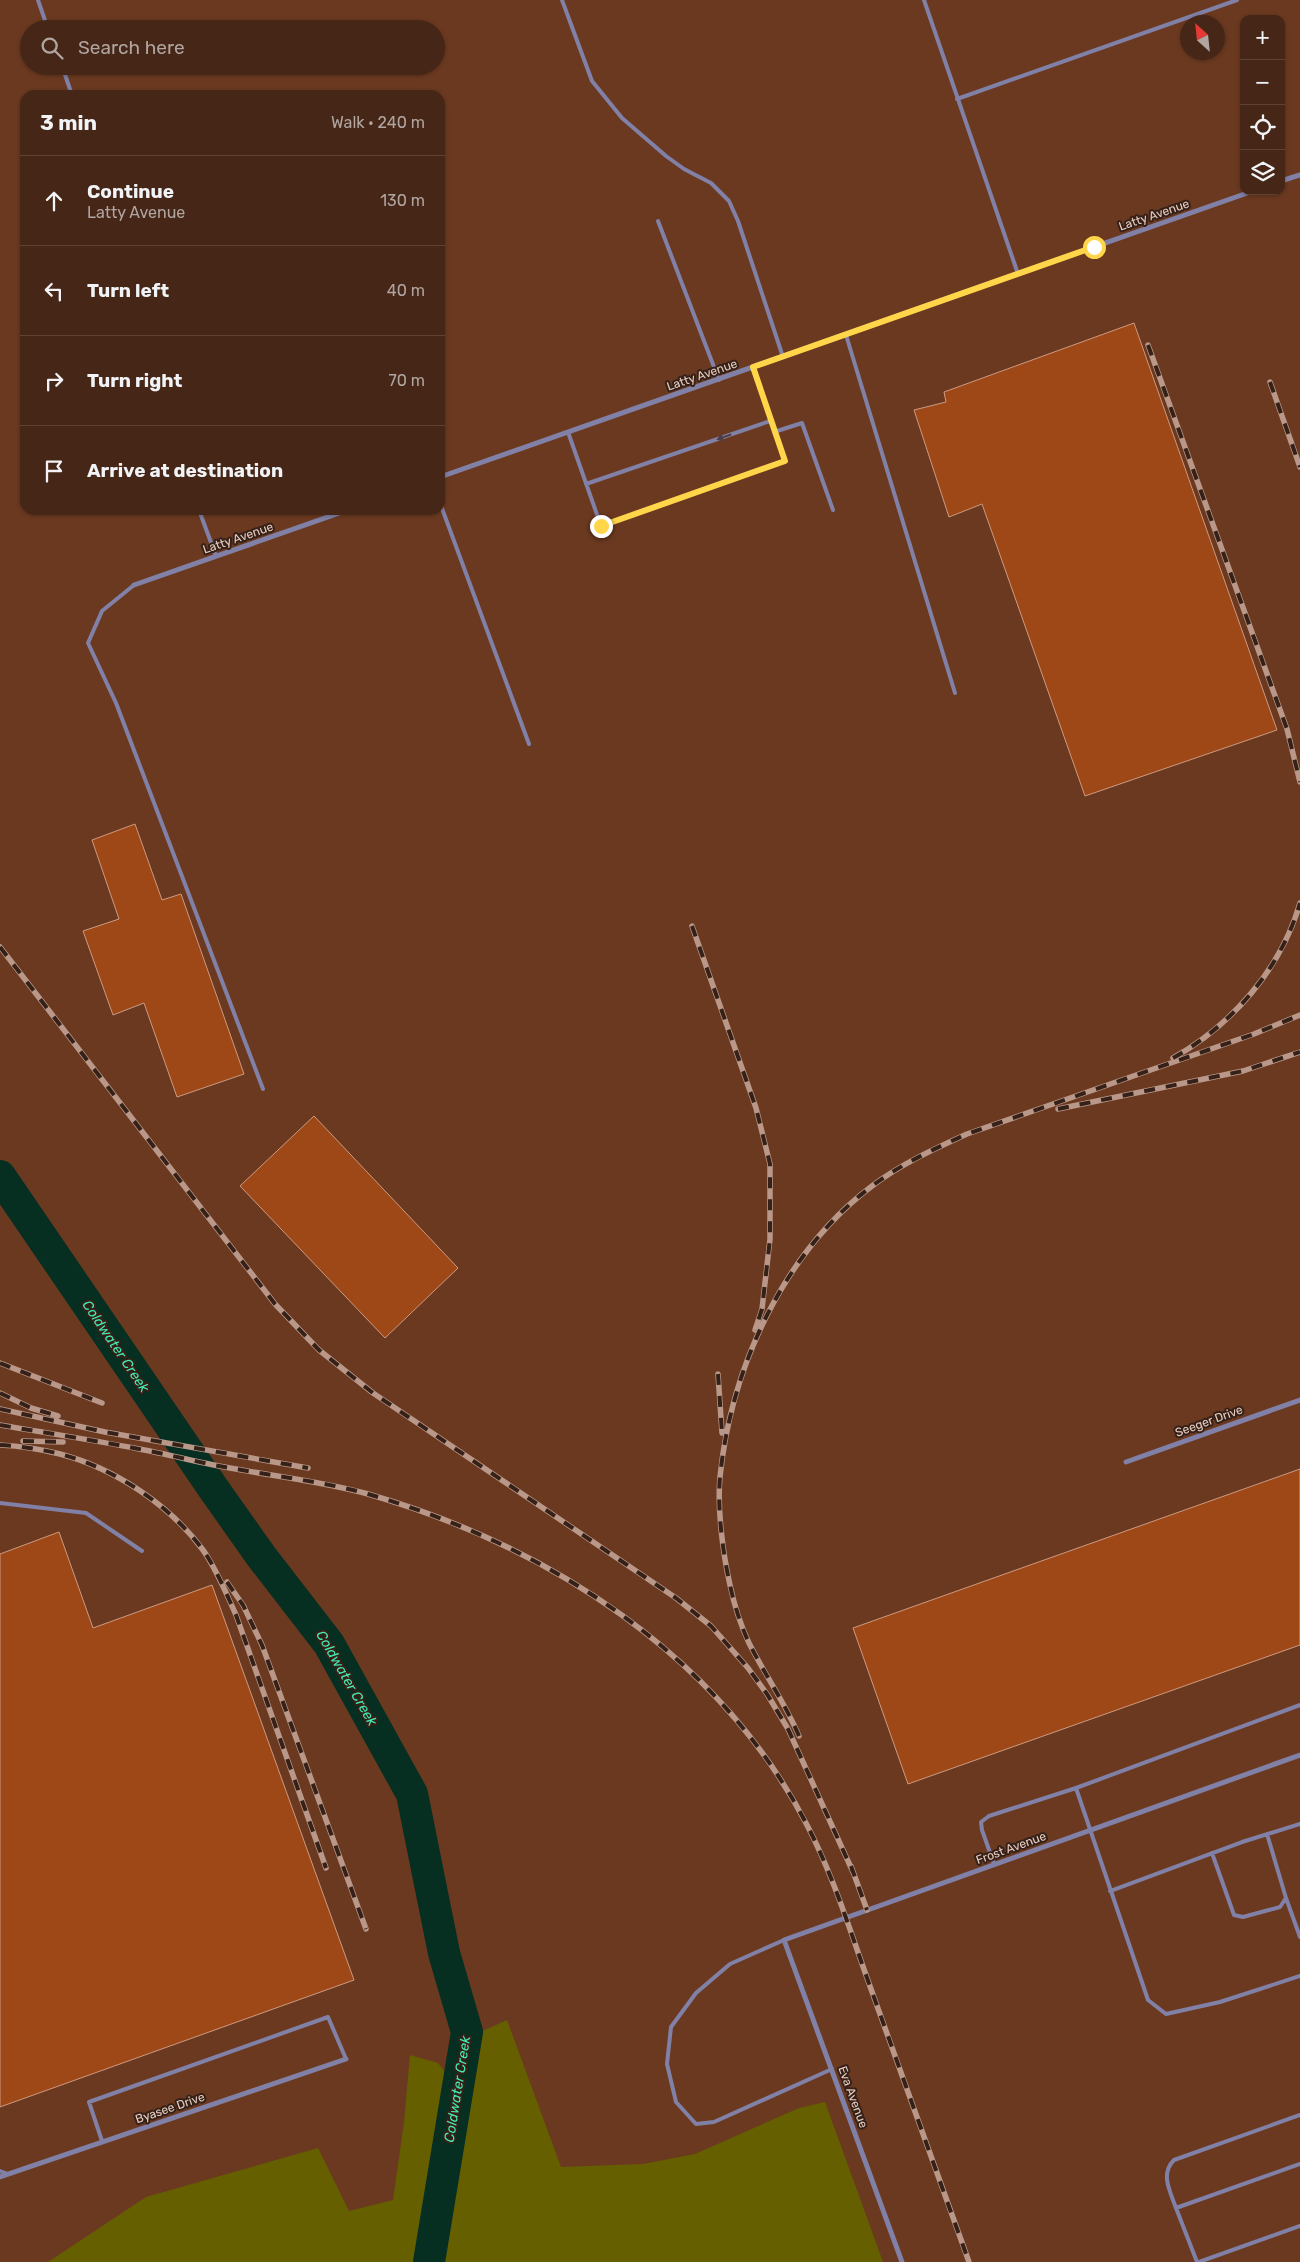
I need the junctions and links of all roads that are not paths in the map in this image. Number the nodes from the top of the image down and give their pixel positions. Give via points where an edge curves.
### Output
1 (38, 0) edge
2 (562, 0) edge
3 (924, 0) edge
4 (1237, 0) edge
5 (45, 20) edge
6 (65, 75) edge
7 (70, 90) edge
8 (956, 99) junction
9 (1300, 174) edge
10 (1285, 180) edge
11 (1242, 195) edge
12 (658, 221) dead end
13 (1018, 274) junction
14 (846, 335) junction
15 (783, 357) junction
16 (753, 367) junction
17 (719, 380) junction
18 (770, 421) junction
19 (568, 432) junction
20 (774, 432) junction
21 (445, 475) edge
22 (586, 484) junction
23 (833, 510) dead end
24 (201, 515) edge
25 (334, 515) edge
26 (444, 515) edge
27 (329, 517) joint
28 (216, 556) junction
29 (134, 585) joint
30 (955, 693) dead end
31 (529, 744) dead end
32 (263, 1089) dead end
33 (1300, 1400) edge
34 (1126, 1462) dead end
35 (0, 1503) edge
36 (142, 1551) dead end
37 (1300, 1705) edge
38 (1300, 1754) edge
39 (1076, 1788) junction
40 (1300, 1824) edge
41 (1091, 1830) junction
42 (1267, 1834) junction
43 (1212, 1853) junction
44 (994, 1864) junction
45 (1110, 1891) junction
46 (1286, 1898) junction
47 (1300, 1937) edge
48 (784, 1940) junction
49 (1300, 1976) edge
50 (346, 2059) joint
51 (832, 2069) junction
52 (1300, 2115) edge
53 (102, 2141) junction
54 (1300, 2164) edge
55 (0, 2171) edge
56 (8, 2174) junction
57 (0, 2177) edge
58 (1176, 2208) junction
59 (1300, 2226) edge
60 (902, 2262) edge
61 (1198, 2262) edge

1 - 5 lane
2 - 15 lane via 592,81 622,118 684,169 711,183 729,202 738,220
3 - 8 lane
4 - 8 lane
6 - 7 lane
8 - 13 lane
9 - 10 street
11 - 13 street, Latty Avenue
12 - 17 lane
13 - 14 street, Latty Avenue
14 - 15 street, Latty Avenue
14 - 30 lane
15 - 16 street, Latty Avenue
16 - 17 street, Latty Avenue
16 - 18 lane
17 - 19 street, Latty Avenue
18 - 20 lane
18 -> 22 lane
19 - 21 street, Latty Avenue
19 - 22 lane
20 - 22 lane via 785,461 601,526
20 - 23 lane via 802,423
24 - 28 lane
25 - 27 street, Latty Avenue
26 - 31 lane
27 - 28 street, Latty Avenue
28 - 29 street, Latty Avenue
29 - 32 lane via 102,611 88,643 116,703
33 - 34 street, Seeger Drive
35 - 36 lane via 86,1513
37 - 39 lane
38 - 41 street, Frost Avenue
39 - 41 lane
39 - 44 lane via 989,1816 981,1822
40 - 42 lane
41 - 44 street, Frost Avenue
41 - 45 lane
42 - 43 lane
42 - 46 lane
43 - 45 lane
43 - 46 lane via 1234,1915 1242,1917 1280,1908
44 - 48 street, Frost Avenue
45 - 49 lane via 1148,2000 1166,2014 1220,2002
46 - 47 lane
48 - 51 street, Eva Avenue
48 - 51 lane, Frost Avenue via 730,1964 696,1993 671,2027 667,2064 676,2102 696,2124 714,2122
50 - 53 street, Byasee Drive
50 - 53 lane via 328,2017 89,2102
51 - 60 street, Eva Avenue
52 - 58 lane via 1174,2160 1167,2167 1166,2178
53 - 56 street, Byasee Drive
54 - 58 lane
55 - 56 lane
56 - 57 street, Byasee Drive
58 - 61 lane
59 - 61 lane

